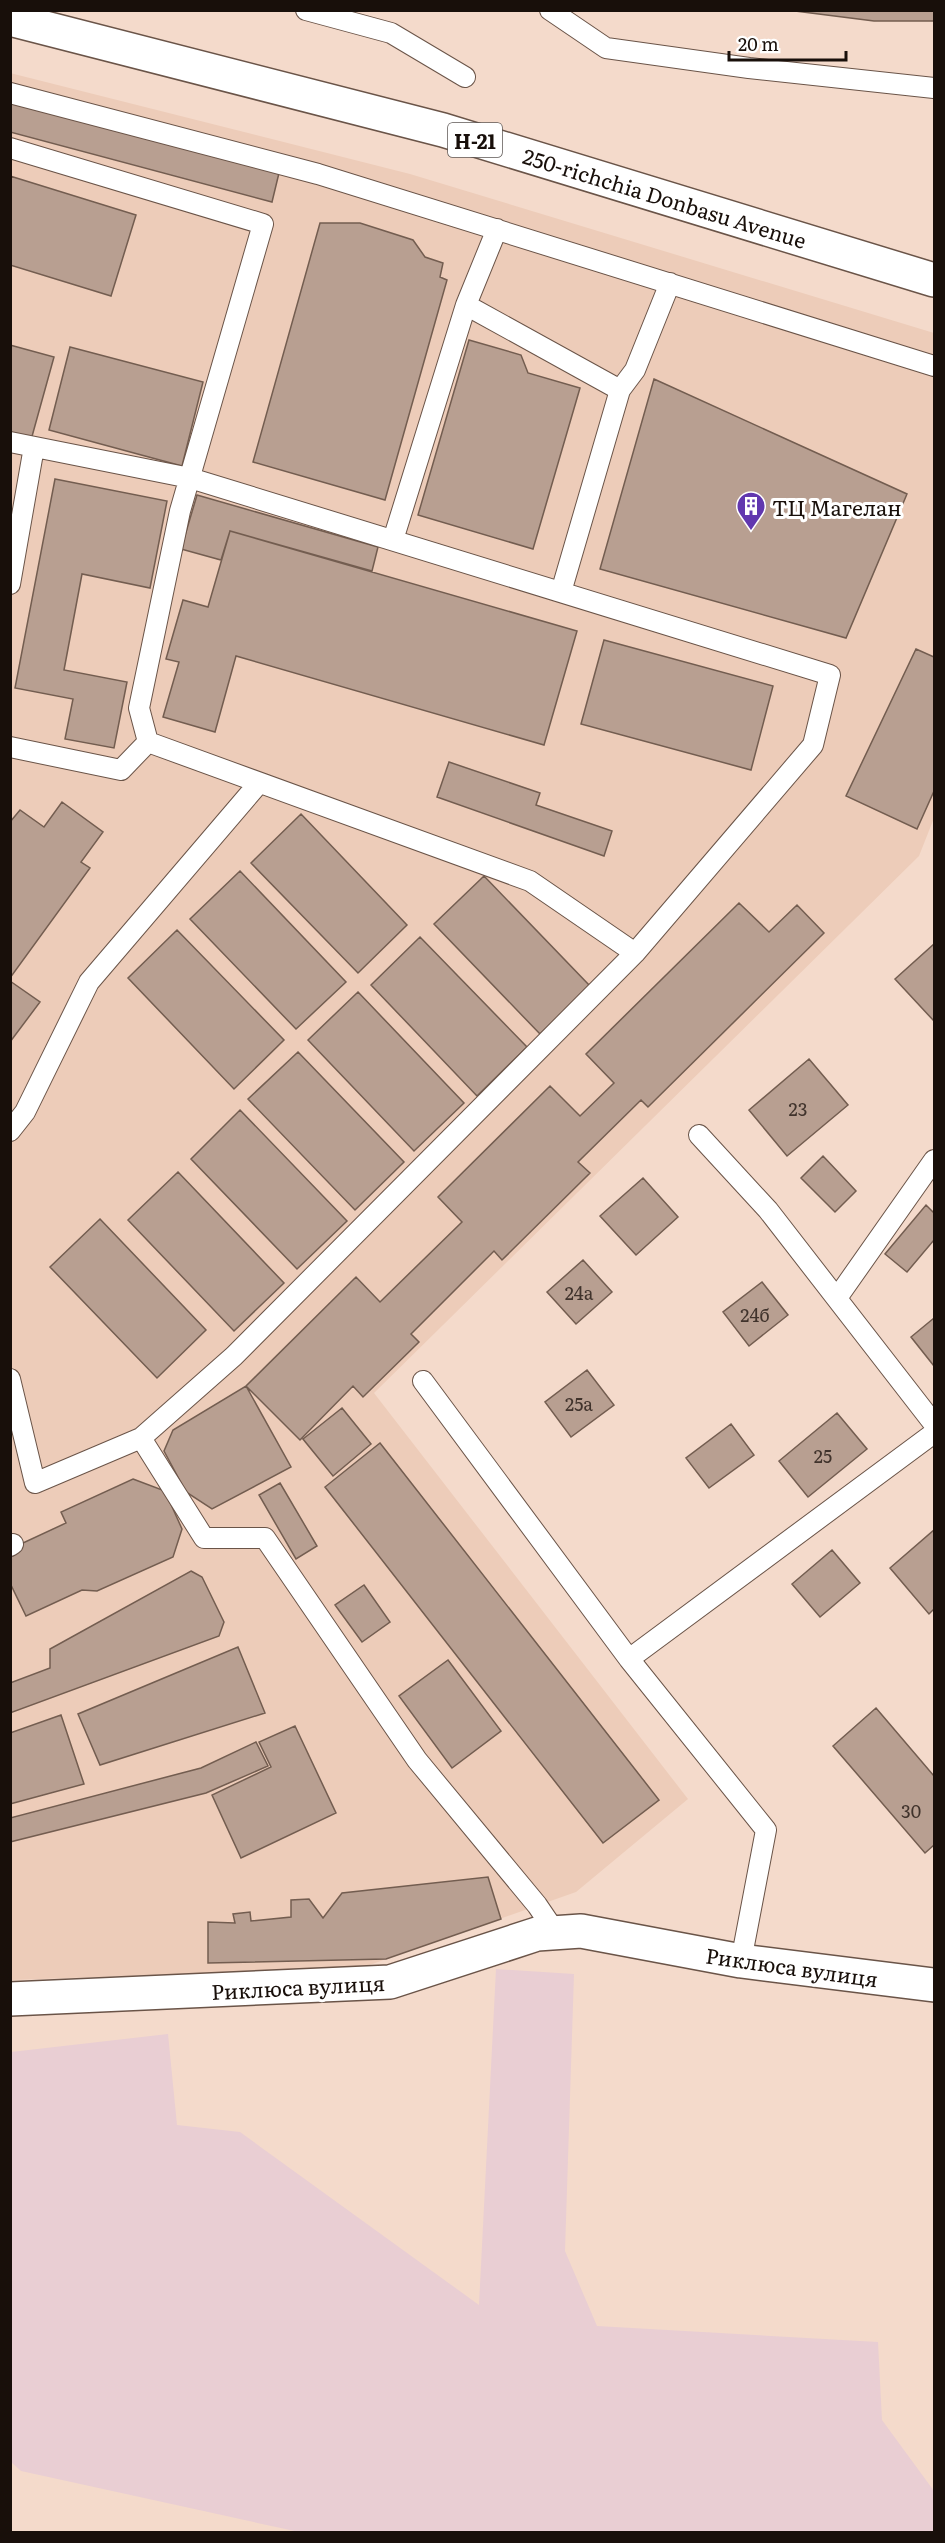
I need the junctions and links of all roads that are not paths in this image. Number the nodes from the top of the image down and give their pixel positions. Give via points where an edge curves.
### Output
1 (306, 10) edge
2 (549, 10) edge
3 (10, 18) edge
4 (465, 77) dead end
5 (934, 87) edge
6 (10, 93) edge
7 (10, 148) edge
8 (497, 229) junction
9 (934, 280) edge
10 (670, 283) junction
11 (466, 305) junction
12 (934, 366) edge
13 (620, 390) junction
14 (10, 442) edge
15 (34, 447) junction
16 (190, 478) junction
17 (393, 540) junction
18 (10, 584) edge
19 (561, 592) junction
20 (148, 742) junction
21 (10, 747) edge
22 (260, 783) junction
23 (635, 953) junction
24 (10, 1131) edge
25 (699, 1135) dead end
26 (934, 1160) edge
27 (837, 1299) junction
28 (10, 1379) edge
29 (423, 1381) dead end
30 (934, 1424) edge
31 (934, 1433) edge
32 (141, 1438) junction
33 (629, 1659) junction
34 (556, 1933) junction
35 (741, 1961) junction
36 (934, 1985) edge
37 (10, 1999) edge

1 - 4 lane via 391,33
2 - 5 lane via 606,48
3 - 9 main road, 250-richchia Donbasu Avenue / Н-21 via 443,130
6 - 8 lane via 318,174
7 - 16 lane via 263,224
8 - 10 lane
8 - 11 lane
10 - 12 lane
10 - 13 lane via 635,370
11 - 13 lane
11 - 17 lane
13 - 19 lane
14 - 15 lane
15 - 16 lane
15 - 18 lane
16 - 17 lane
16 - 20 lane via 139,708
17 - 19 lane
19 - 23 lane via 830,675 813,745
20 - 21 lane via 121,770
20 - 22 lane
22 - 23 lane via 530,881
22 - 24 lane via 89,982 25,1112
23 - 32 lane via 234,1356
25 - 27 lane via 768,1210
26 - 27 lane
27 - 30 lane
28 - 32 lane via 35,1483
29 - 33 lane
31 - 33 lane
32 - 34 lane via 204,1538 265,1538 417,1760
33 - 35 lane via 766,1830
34 - 35 main road, Риклюса вулиця via 581,1930
34 - 37 main road, Риклюса вулиця via 537,1934 390,1982
35 - 36 main road, Риклюса вулиця

